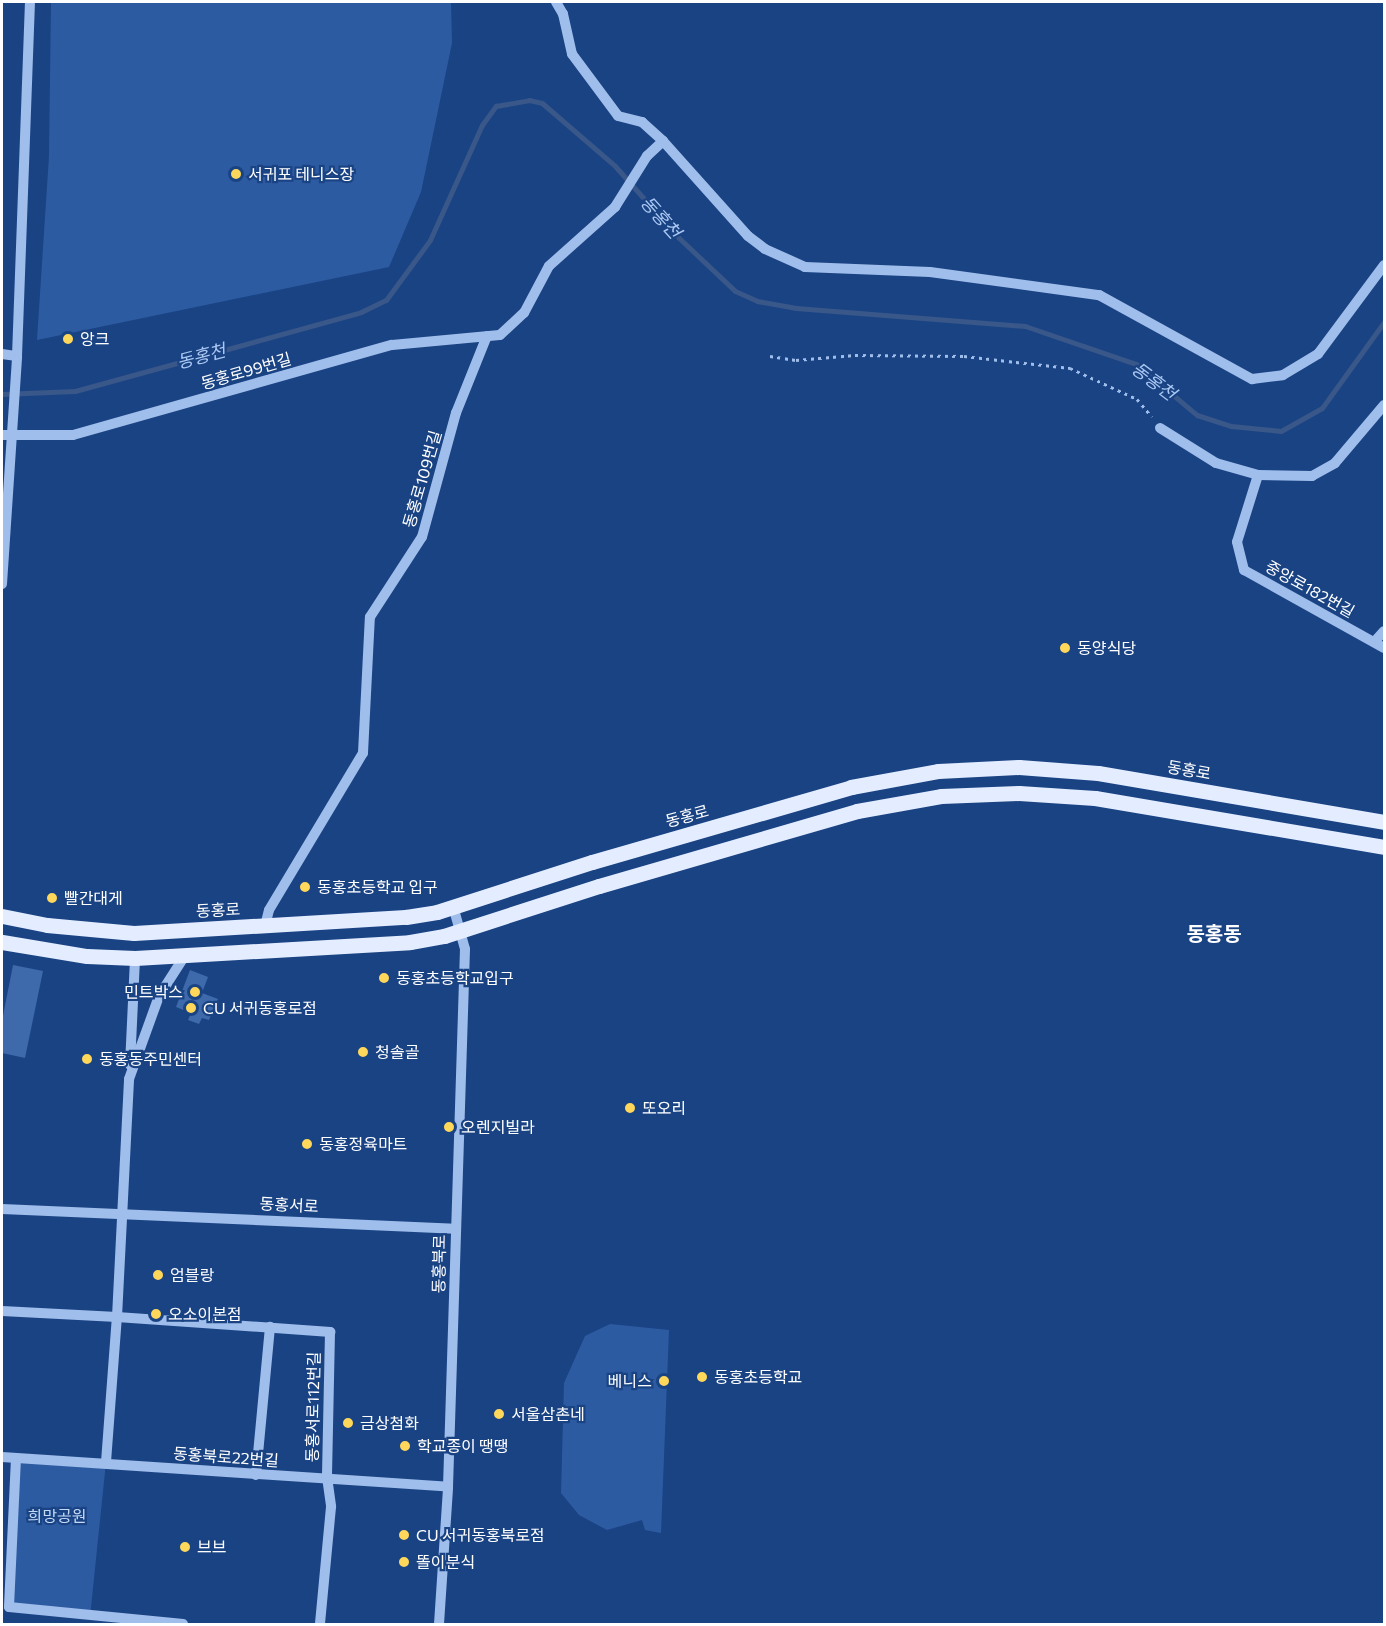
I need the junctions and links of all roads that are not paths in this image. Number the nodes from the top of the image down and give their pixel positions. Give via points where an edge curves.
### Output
1 (30, 2) edge
2 (556, 2) edge
3 (663, 141) junction
4 (1384, 265) edge
5 (487, 336) junction
6 (2, 354) edge
7 (17, 356) junction
8 (1384, 405) edge
9 (1161, 428) road end
10 (13, 434) junction
11 (2, 435) edge
12 (1258, 475) junction
13 (4, 511) edge
14 (2, 584) edge
15 (1384, 631) edge
16 (1375, 641) junction
17 (1384, 648) edge
18 (1384, 822) edge
19 (1384, 847) edge
20 (453, 906) junction
21 (2, 916) edge
22 (265, 926) junction
23 (461, 930) junction
24 (2, 942) edge
25 (184, 957) junction
26 (135, 958) junction
27 (129, 1079) junction
28 (2, 1209) edge
29 (122, 1211) junction
30 (454, 1229) junction
31 (2, 1311) edge
32 (117, 1317) junction
33 (270, 1327) junction
34 (2, 1457) edge
35 (16, 1458) junction
36 (106, 1462) junction
37 (256, 1475) junction
38 (327, 1477) junction
39 (448, 1487) junction
40 (90, 1621) edge
41 (183, 1624) edge
42 (320, 1624) edge
43 (439, 1624) edge

1 - 7 street
2 - 3 street via 564,14 572,54 588,80 618,116 642,122
3 - 4 street via 748,236 795,263 830,271 942,273 1099,295 1252,379 1283,375 1318,354
3 - 5 street via 647,156 615,207 549,266 524,313 500,335
5 - 10 street, 동홍로99번길 via 392,345 73,435
5 - 22 street, 동홍로109번길 via 456,413 422,537 370,617 363,753 269,910
6 - 7 street
7 - 10 street
8 - 12 street via 1335,464 1312,476
9 - 12 street via 1216,463
10 - 11 street, 동홍로99번길
10 - 13 street
12 - 16 street, 중앙로182번길 via 1237,542 1244,570
13 - 14 street
15 - 16 street
16 - 17 street, 중앙로182번길
18 - 20 main road, 동홍로 via 1098,773 1020,768 938,771 851,787
19 - 23 main road via 1095,798 1019,793 941,796 857,811
20 - 22 main road, 동홍로 via 376,921
20 - 23 street, 동홍북로
21 - 22 main road, 동홍로 via 47,925 134,933
23 - 25 main road via 379,946
23 - 30 street, 동홍북로 via 465,949
24 - 26 main road via 87,956
25 - 26 main road
25 - 27 street via 159,996
26 - 27 street
27 - 29 street
28 - 29 street, 동홍서로
29 - 30 street, 동홍서로
29 - 32 street
30 - 39 street, 동홍북로
31 - 32 street
32 - 33 street, 동홍서로112번길
32 - 36 street
33 - 37 street
33 - 38 street, 동홍서로112번길 via 330,1332
34 - 35 street, 동홍북로22번길
35 - 36 street, 동홍북로22번길
35 - 40 street via 9,1607
36 - 37 street, 동홍북로22번길
37 - 38 street, 동홍북로22번길
38 - 39 street, 동홍북로22번길
38 - 42 street, 동홍서로112번길 via 331,1507
39 - 43 street, 동홍북로
40 - 41 street

